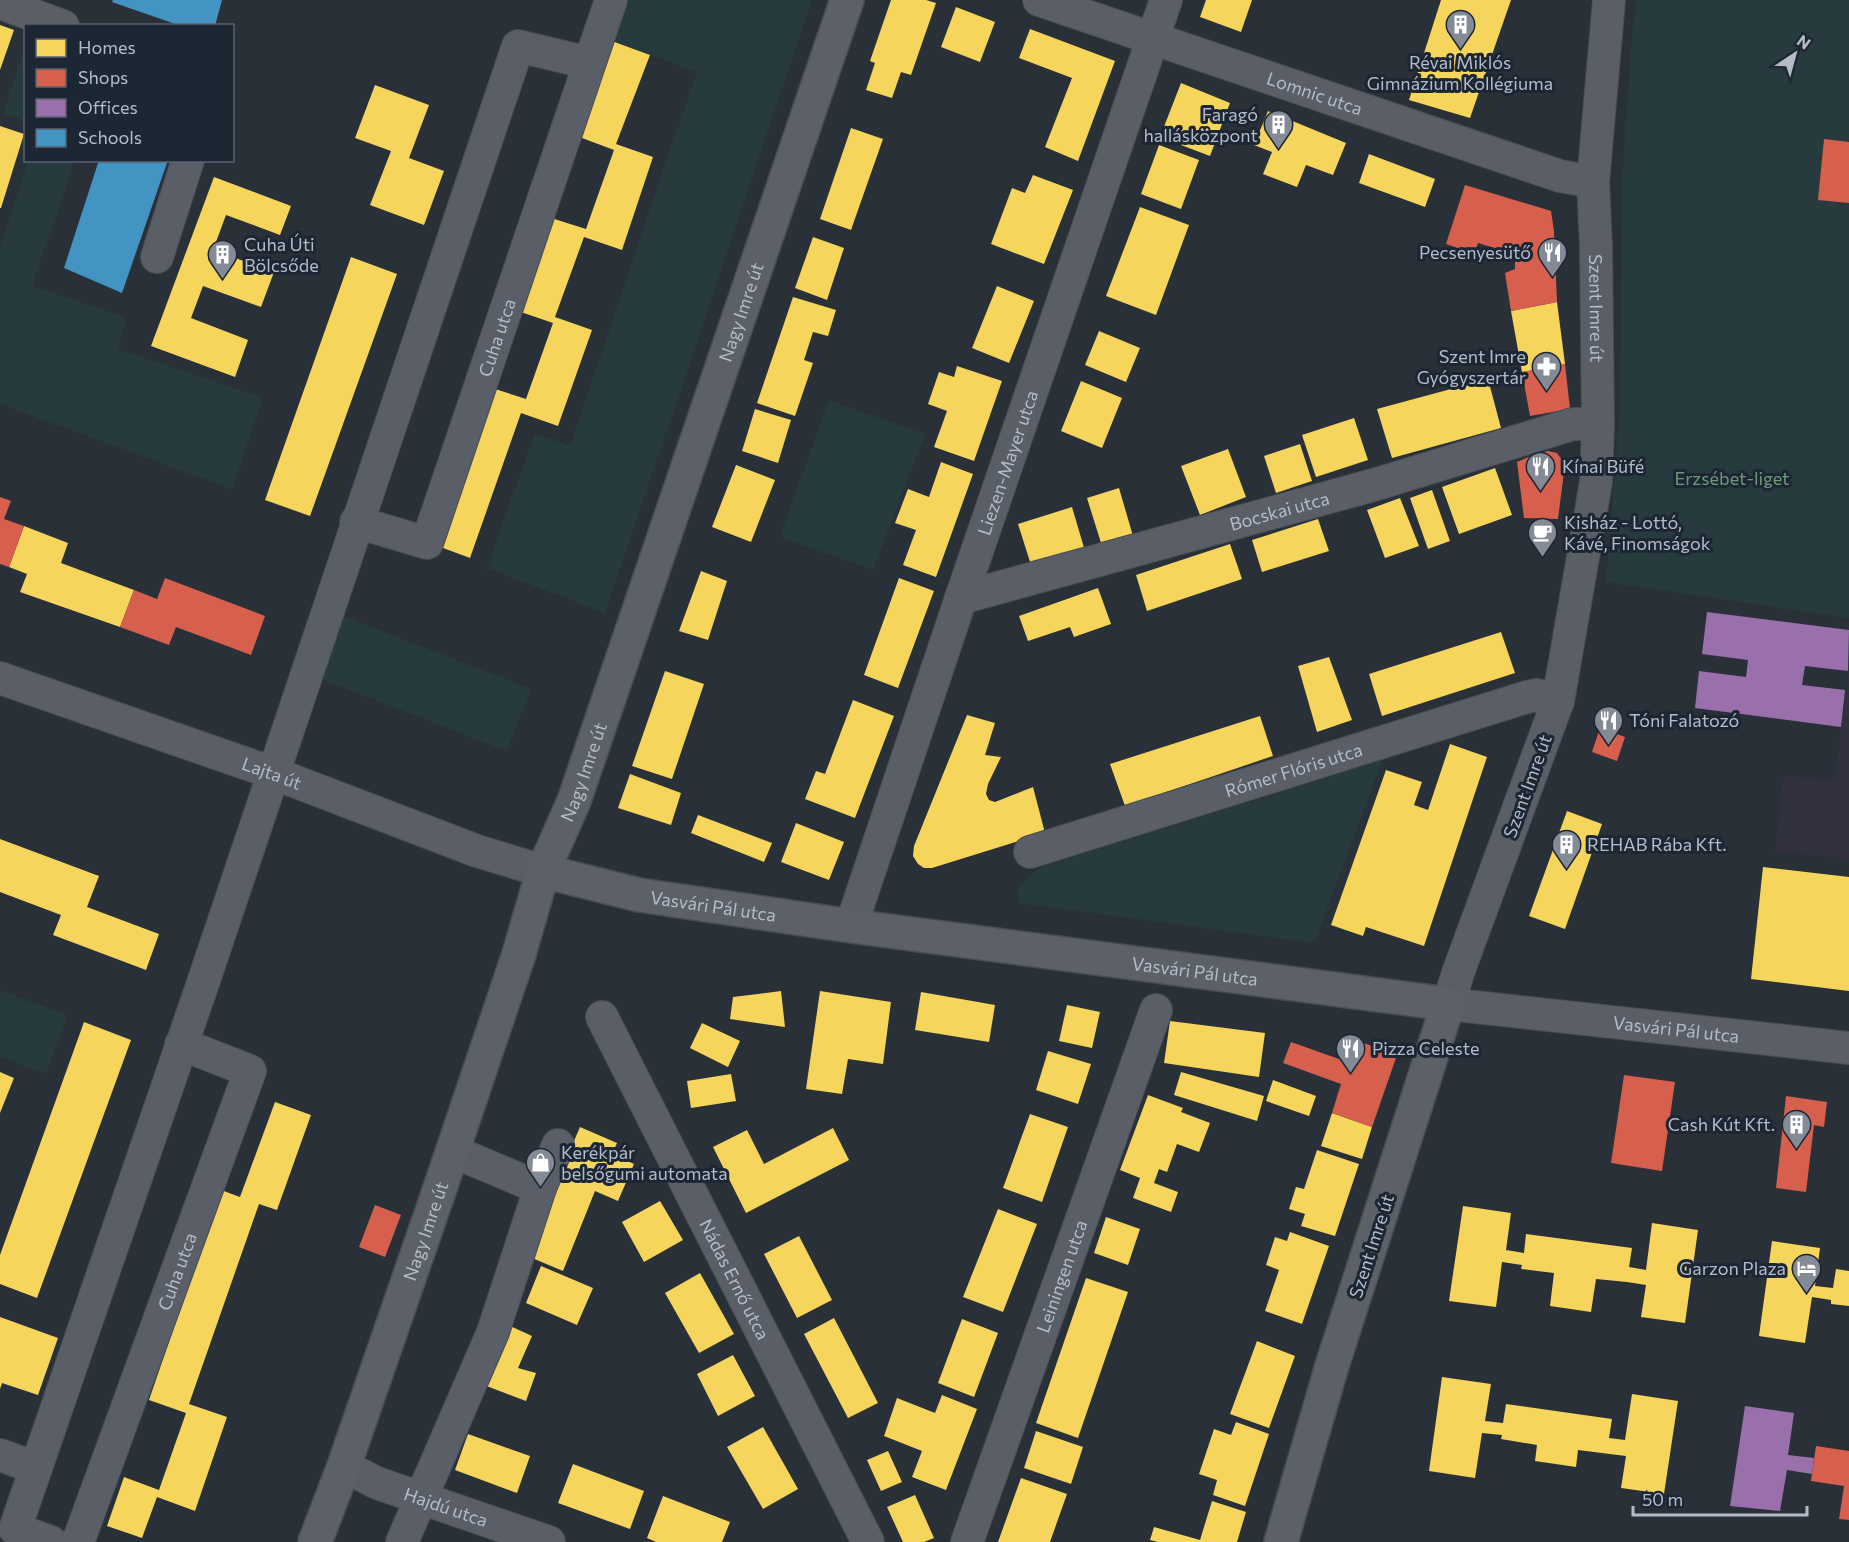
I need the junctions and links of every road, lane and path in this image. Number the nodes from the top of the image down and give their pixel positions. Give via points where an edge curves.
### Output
1 (611, 0) edge
2 (847, 0) edge
3 (1039, 0) edge
4 (1166, 0) edge
5 (1609, 0) edge
6 (0, 3) edge
7 (58, 24) edge
8 (1152, 39) junction
9 (590, 63) junction
10 (187, 162) edge
11 (1593, 182) junction
12 (157, 257) dead end
13 (1598, 424) junction
14 (357, 522) junction
15 (961, 598) junction
16 (0, 678) edge
17 (1558, 701) junction
18 (273, 773) junction
19 (1030, 852) dead end
20 (543, 872) junction
21 (852, 926) junction
22 (1448, 1004) junction
23 (1156, 1010) dead end
24 (602, 1017) dead end
25 (181, 1044) junction
26 (1849, 1048) edge
27 (558, 1145) dead end
28 (452, 1151) junction
29 (540, 1188) junction
30 (0, 1455) edge
31 (344, 1466) junction
32 (36, 1468) junction
33 (421, 1499) junction
34 (8, 1526) edge
35 (51, 1542) edge
36 (78, 1542) edge
37 (315, 1542) edge
38 (402, 1542) edge
39 (549, 1542) edge
40 (868, 1542) edge
41 (967, 1542) edge
42 (1281, 1542) edge

1 - 9 street, Cuha utca
2 - 20 main road, Nagy Imre út via 574,801
3 - 8 street, Lomnic utca
4 - 8 street, Liezen-Mayer utca
5 - 11 street, Szent Imre út
6 - 7 street
8 - 11 street, Lomnic utca via 1560,176
8 - 15 street, Liezen-Mayer utca
9 - 14 street via 518,46
9 - 14 street, Cuha utca via 427,543
10 - 12 street
11 - 13 street, Szent Imre út
13 - 15 street, Bocskai utca via 1573,424 1377,484
13 - 17 street, Szent Imre út via 1596,482
14 - 18 street
15 - 21 street, Liezen-Mayer utca
16 - 18 street, Lajta út
17 - 19 street, Rómer Flóris utca via 1537,695 1527,697
17 - 22 street, Szent Imre út
18 - 20 street, Lajta út via 477,851
18 - 25 street
20 - 21 main road, Vasvári Pál utca via 639,896
20 - 28 main road, Nagy Imre út
21 - 22 main road, Vasvári Pál utca
22 - 26 street, Vasvári Pál utca
22 - 42 main road, Szent Imre út via 1331,1369
23 - 41 street, Leiningen utca
24 - 40 street, Nádas Ernő utca
25 - 32 street
25 - 36 street, Cuha utca via 250,1071
27 - 29 street
28 - 29 street
28 - 31 main road, Nagy Imre út
29 - 33 street via 493,1332
30 - 32 street
31 - 33 street, Hajdú utca via 376,1483
31 - 37 main road, Nagy Imre út
32 - 34 street
33 - 38 street
33 - 39 street, Hajdú utca
34 - 35 street

